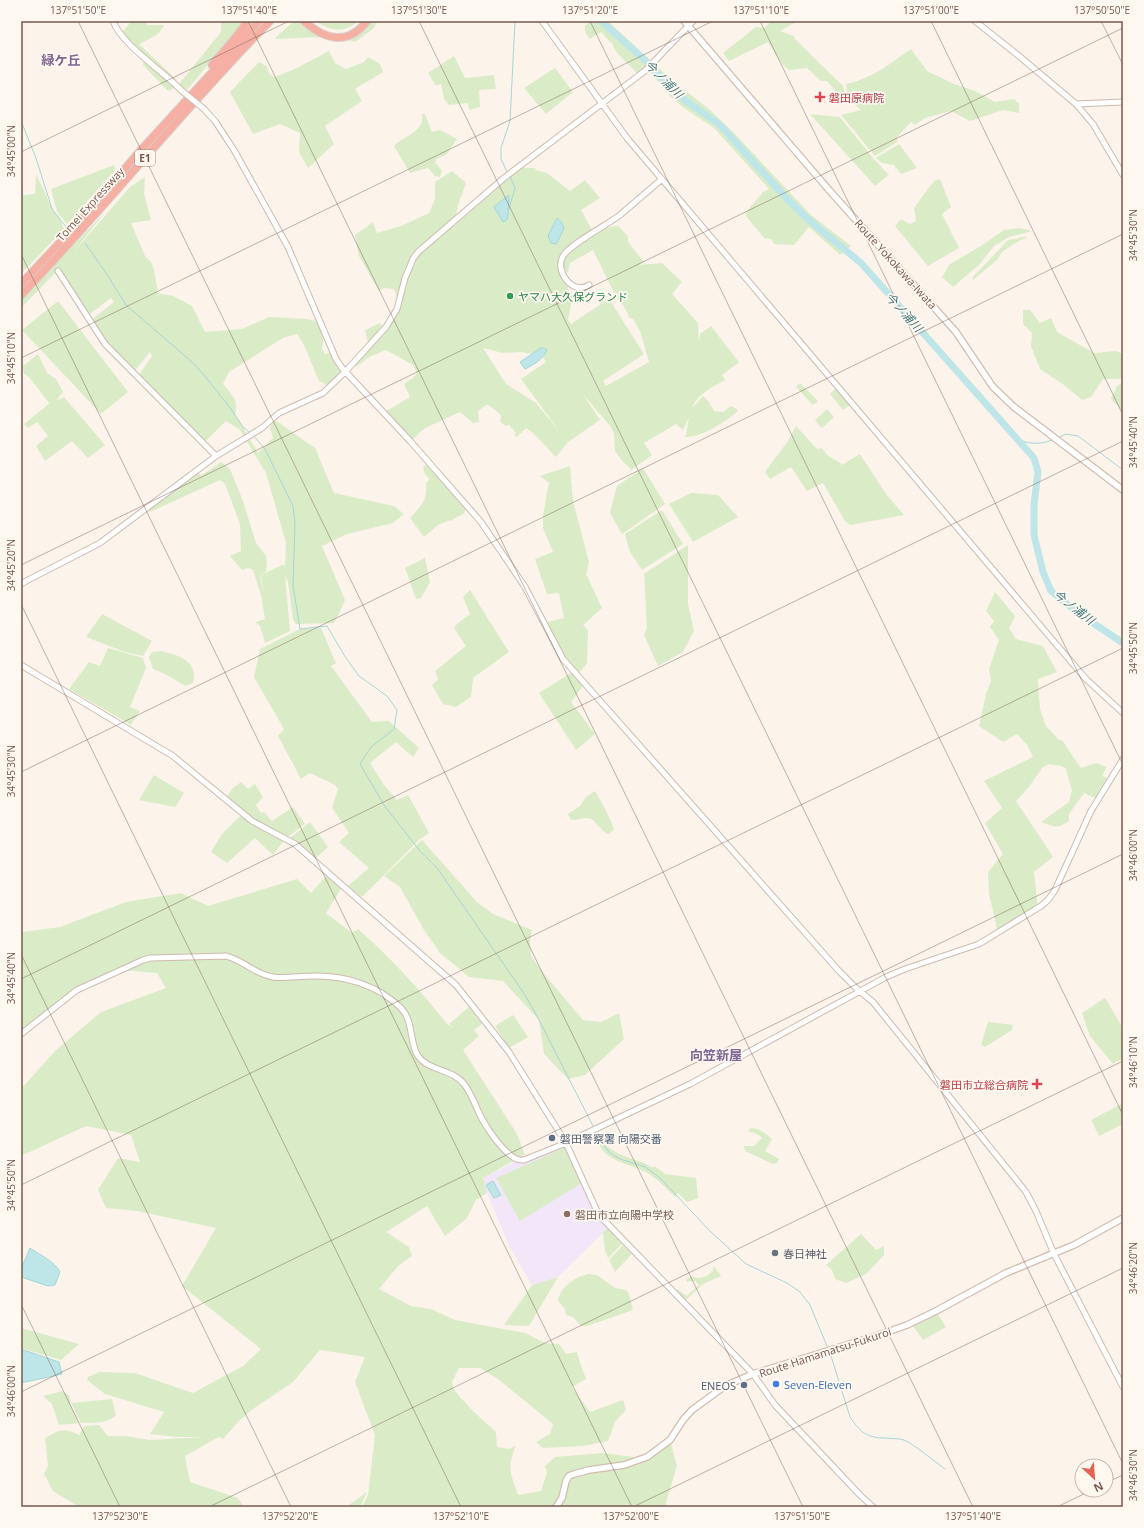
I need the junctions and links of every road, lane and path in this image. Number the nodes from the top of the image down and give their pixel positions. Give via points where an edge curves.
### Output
1 (113, 21) edge
2 (248, 21) edge
3 (259, 21) edge
4 (270, 21) edge
5 (304, 21) edge
6 (310, 21) edge
7 (363, 21) edge
8 (367, 21) edge
9 (542, 21) edge
10 (684, 21) edge
11 (693, 21) edge
12 (975, 21) edge
13 (688, 26) junction
14 (1123, 102) edge
15 (602, 103) junction
16 (1076, 104) junction
17 (141, 150) junction
18 (1123, 175) edge
19 (662, 179) junction
20 (58, 271) dead end
21 (21, 284) edge
22 (589, 285) dead end
23 (21, 295) edge
24 (345, 372) junction
25 (216, 456) junction
26 (1123, 490) edge
27 (21, 584) edge
28 (21, 665) edge
29 (1123, 713) edge
30 (1123, 759) edge
31 (860, 991) junction
32 (21, 1034) edge
33 (566, 1143) junction
34 (1123, 1218) edge
35 (1054, 1254) junction
36 (753, 1374) junction
37 (1123, 1387) edge
38 (556, 1507) edge
39 (874, 1507) edge

1 - 24 street, bridge via 126,40 215,121 288,247 336,359
2 - 17 highway
3 - 17 highway, Tomei Expressway / E1
4 - 23 highway, Tomei Expressway / E1
5 - 8 highway via 319,32 336,38 355,34
6 - 7 highway via 320,29 335,34 353,30
9 - 15 street
10 - 13 main road, Route Yokokawa-Iwata
11 - 13 street
12 - 16 street
13 - 15 street via 655,62
13 - 26 main road, Route Yokokawa-Iwata via 956,332 993,387 1014,407
14 - 16 street
15 - 19 street via 627,138
15 - 24 street via 504,178 418,252 405,278 394,316
16 - 18 street via 1093,124
17 - 21 highway, Tomei Expressway / E1
19 - 22 street via 562,257 563,274 572,286 582,289
19 - 29 street via 1086,679
20 - 25 street via 105,344
24 - 25 street via 323,393 279,413 262,428
24 - 31 street via 481,522 525,587 563,659 808,936
25 - 27 street via 105,540
28 - 33 street via 173,756 252,821 295,844 435,966 458,988 501,1041
30 - 31 street via 1091,811 1048,900 979,944 905,969
31 - 33 street via 690,1084
31 - 35 street via 873,1002 1026,1192
32 - 33 street via 78,990 150,958 226,956 273,977 324,976 352,980 385,996 401,1009 409,1022 418,1056 425,1062 458,1077 465,1084 487,1127 512,1156 524,1160
33 - 36 street via 602,1218
34 - 35 main road, Route Hamamatsu-Fukuroi
35 - 36 main road, Route Hamamatsu-Fukuroi via 1006,1273 907,1325
35 - 37 street
36 - 38 main road, Route Hamamatsu-Fukuroi via 712,1394 692,1410 670,1440 647,1457 624,1465 569,1476 562,1498
36 - 39 street via 775,1405

